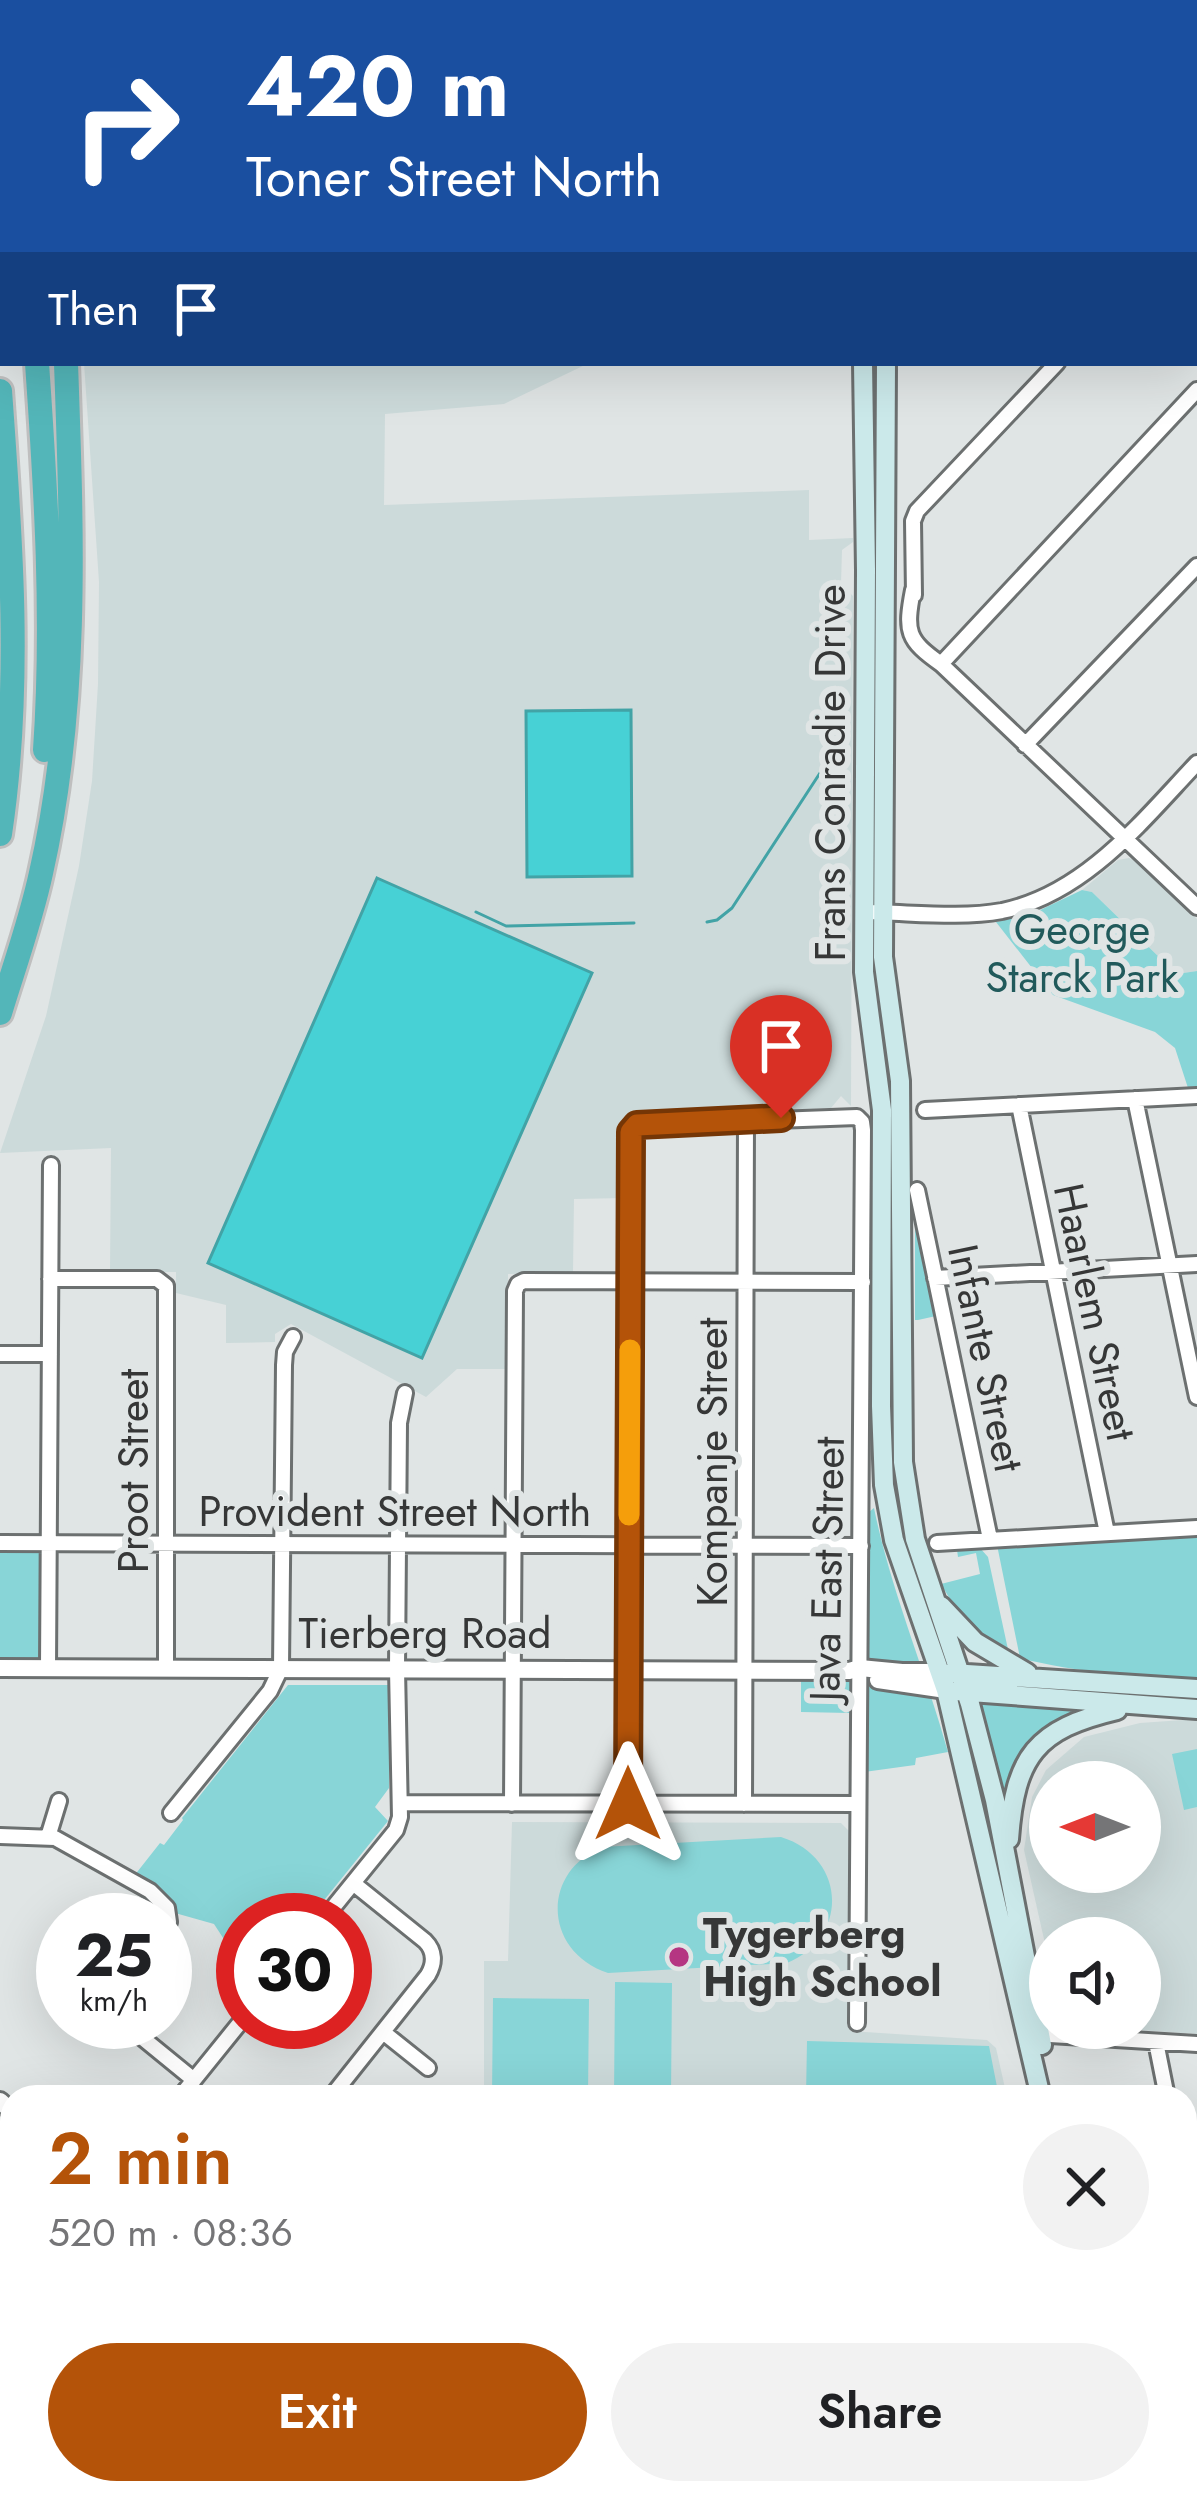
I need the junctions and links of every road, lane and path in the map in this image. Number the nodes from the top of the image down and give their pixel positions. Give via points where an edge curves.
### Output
1 (37, 366) edge
2 (65, 366) edge
3 (863, 366) edge
4 (886, 366) edge
5 (1054, 366) edge
6 (1197, 390) edge
7 (0, 392) edge
8 (1197, 566) edge
9 (938, 662) junction
10 (1025, 746) junction
11 (1197, 763) edge
12 (0, 834) edge
13 (1124, 840) junction
14 (1197, 907) edge
15 (873, 912) junction
16 (0, 1012) edge
17 (1197, 1096) edge
18 (1135, 1099) junction
19 (1018, 1105) junction
20 (925, 1110) dead end
21 (746, 1120) junction
22 (51, 1166) dead end
23 (917, 1190) dead end
24 (1197, 1264) edge
25 (1169, 1265) junction
26 (1052, 1271) junction
27 (935, 1278) junction
28 (50, 1279) junction
29 (631, 1281) junction
30 (746, 1281) junction
31 (863, 1282) junction
32 (293, 1337) dead end
33 (0, 1354) edge
34 (50, 1354) junction
35 (405, 1394) dead end
36 (1197, 1397) edge
37 (1197, 1528) edge
38 (1107, 1532) junction
39 (990, 1539) junction
40 (0, 1543) edge
41 (937, 1543) dead end
42 (49, 1544) junction
43 (166, 1544) junction
44 (282, 1544) junction
45 (398, 1545) junction
46 (513, 1545) junction
47 (628, 1545) junction
48 (744, 1546) junction
49 (861, 1546) junction
50 (934, 1598) junction
51 (48, 1667) junction
52 (0, 1668) edge
53 (166, 1668) junction
54 (281, 1668) junction
55 (397, 1669) junction
56 (512, 1669) junction
57 (628, 1670) junction
58 (744, 1670) junction
59 (856, 1672) junction
60 (1032, 1676) junction
61 (953, 1682) junction
62 (1197, 1689) edge
63 (1140, 1705) junction
64 (1197, 1709) edge
65 (59, 1801) dead end
66 (400, 1803) junction
67 (512, 1804) junction
68 (628, 1804) junction
69 (745, 1804) junction
70 (858, 1804) junction
71 (171, 1813) dead end
72 (0, 1836) edge
73 (48, 1837) junction
74 (1007, 1861) junction
75 (353, 1883) junction
76 (151, 1893) edge
77 (345, 1893) edge
78 (1029, 2007) edge
79 (1029, 2016) edge
80 (857, 2024) dead end
81 (383, 2032) junction
82 (1161, 2042) edge
83 (1197, 2044) edge
84 (156, 2049) edge
85 (218, 2049) edge
86 (1035, 2049) edge
87 (1038, 2049) edge
88 (1157, 2049) edge
89 (428, 2068) dead end
90 (194, 2080) junction
91 (190, 2085) edge
92 (341, 2085) edge
93 (1039, 2085) edge
94 (1049, 2085) edge
95 (1165, 2085) edge

1 - 16 highway via 49,538 48,714 34,851
2 - 16 highway via 67,693 41,875
3 - 15 main road, Frans Conradie Drive
4 - 15 main road, Frans Conradie Drive
5 - 9 street via 913,521 915,635
6 - 9 street
7 - 12 highway via 13,627
8 - 10 street
9 - 10 street
10 - 13 street
11 - 13 street
13 - 14 street
13 - 15 street via 1076,879 1020,906
15 - 50 main road, Frans Conradie Drive via 900,1081 903,1462
15 - 61 main road, Frans Conradie Drive via 864,972 882,1110 883,1470 894,1540
17 - 18 street
18 - 19 street
18 - 25 street
19 - 20 street
19 - 26 street, Haarlem Street
21 - 29 street via 635,1126
21 - 30 street, Kompanje Street
21 - 31 street, Java East Street via 857,1117
22 - 28 street
23 - 27 street, Infante Street
24 - 25 street
25 - 26 street
25 - 36 street
26 - 27 street
26 - 38 street, Haarlem Street
27 - 39 street, Infante Street
28 - 34 street
28 - 43 street, Proot Street via 165,1283
29 - 30 street
29 - 46 street via 518,1284
29 - 47 street
30 - 31 street
30 - 48 street, Kompanje Street
31 - 49 street, Java East Street
32 - 44 street via 284,1358
33 - 34 street
34 - 42 street
35 - 45 street
37 - 38 street
38 - 39 street
39 - 41 street
40 - 42 street, Provident Street North
42 - 43 street, Provident Street North
42 - 51 street
43 - 44 street, Provident Street North
43 - 53 street, Proot Street
44 - 45 street, Provident Street North
44 - 54 street
45 - 46 street, Provident Street North
45 - 55 street
46 - 47 street, Provident Street North
46 - 56 street
47 - 48 street, Provident Street North
47 - 57 street
48 - 49 street, Provident Street North
48 - 58 street, Kompanje Street
49 - 59 street, Java East Street
50 - 60 main road via 975,1642
50 - 61 main road, Frans Conradie Drive
51 - 52 street, Tierberg Road
51 - 53 street, Tierberg Road
53 - 54 street, Tierberg Road
54 - 55 street, Tierberg Road
54 - 71 street
55 - 56 street, Tierberg Road
55 - 66 street
56 - 57 street, Tierberg Road
56 - 67 street
57 - 58 street, Tierberg Road
57 - 68 street
58 - 59 street, Tierberg Road
58 - 69 street, Kompanje Street
59 - 61 street, Tierberg Road
59 - 70 street, Java East Street
60 - 61 main road, Tierberg Road
60 - 62 main road, Tierberg Road
61 - 63 main road, Tierberg Road
61 - 74 main road, Frans Conradie Drive via 984,1758
61 - 79 main road, Frans Conradie Drive
63 - 64 main road, Tierberg Road
63 - 74 main road via 1076,1721 1035,1749 1014,1790
65 - 73 street
66 - 67 street
66 - 75 street via 396,1830
67 - 68 street
68 - 69 street
69 - 70 street
70 - 80 street, Java East Street
72 - 73 street
73 - 76 street
74 - 78 main road, Frans Conradie Drive
75 - 77 street
75 - 81 street via 433,1954 428,1975
81 - 89 street
81 - 92 street
82 - 83 street
84 - 90 street
85 - 90 street
86 - 93 main road, Frans Conradie Drive
87 - 94 main road, Frans Conradie Drive
88 - 95 street
90 - 91 street

